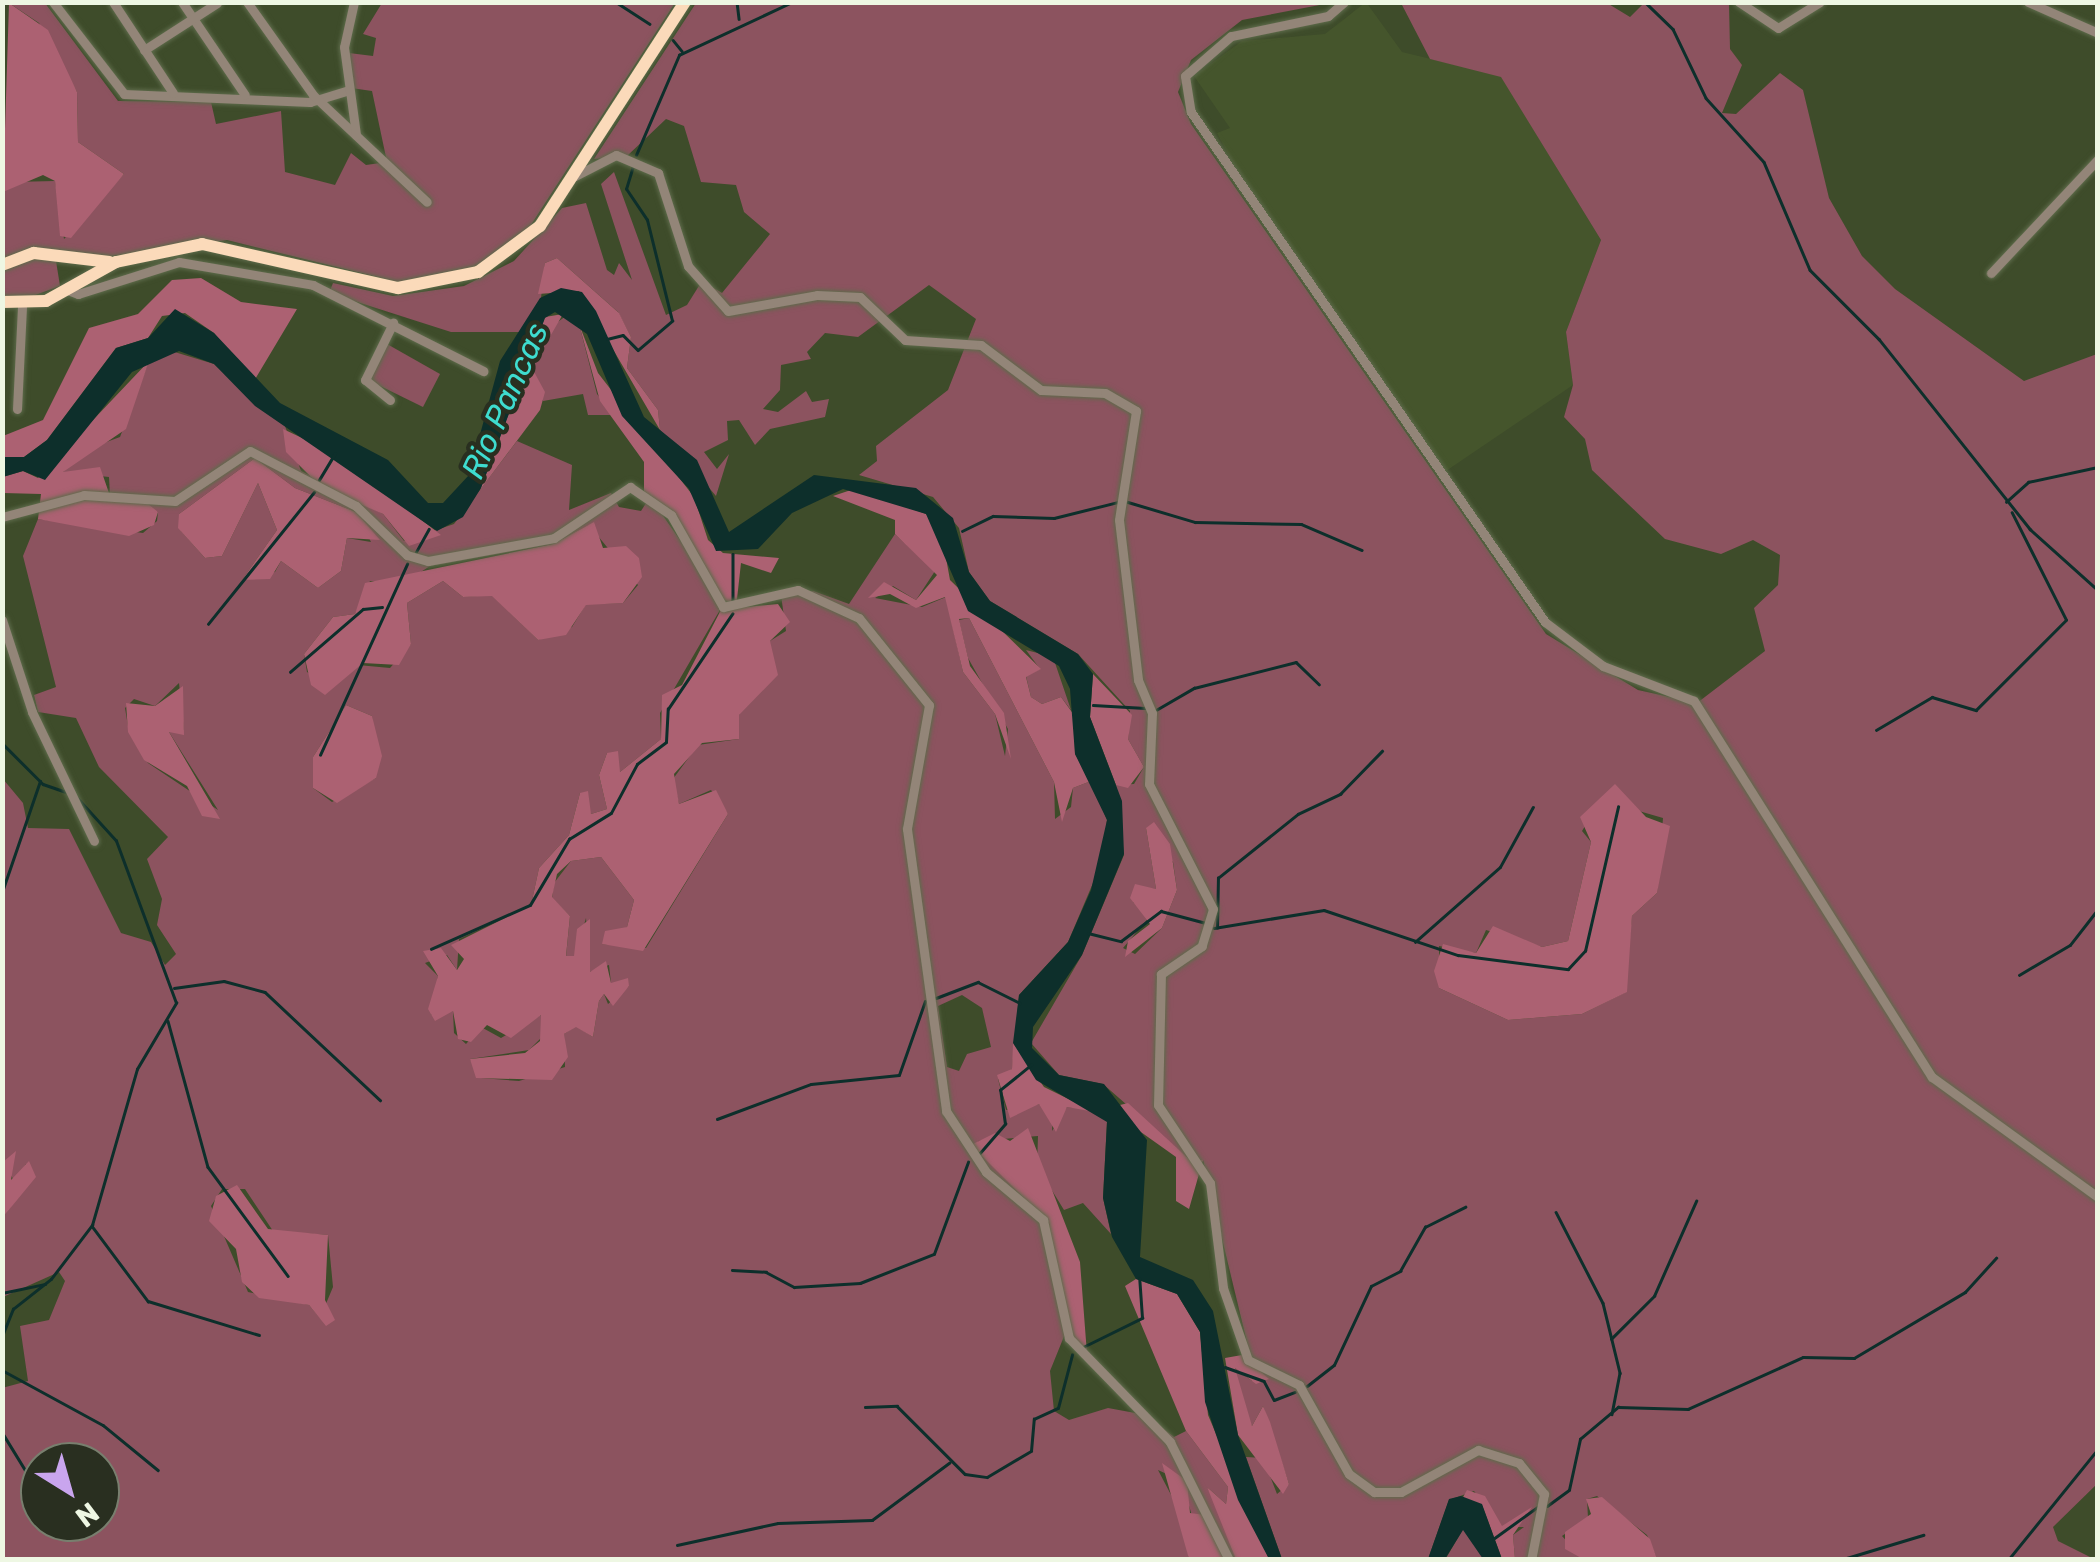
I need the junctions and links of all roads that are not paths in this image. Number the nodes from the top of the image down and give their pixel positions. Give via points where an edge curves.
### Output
1 (113, 2) edge
2 (182, 2) edge
3 (248, 2) edge
4 (354, 2) edge
5 (686, 2) edge
6 (1344, 2) edge
7 (1740, 2) edge
8 (1820, 2) edge
9 (2028, 2) edge
10 (217, 3) edge
11 (57, 4) edge
12 (192, 18) junction
13 (2098, 33) edge
14 (144, 50) junction
15 (346, 91) junction
16 (173, 93) junction
17 (245, 95) junction
18 (318, 101) junction
19 (357, 138) junction
20 (2098, 159) edge
21 (573, 178) junction
22 (428, 202) dead end
23 (54, 257) junction
24 (116, 262) junction
25 (2, 265) edge
26 (1991, 273) dead end
27 (64, 289) junction
28 (3, 302) edge
29 (22, 306) junction
30 (393, 323) junction
31 (483, 371) dead end
32 (390, 400) dead end
33 (17, 409) dead end
34 (2, 517) edge
35 (2, 620) edge
36 (94, 840) dead end
37 (2098, 1197) edge
38 (1229, 1560) edge
39 (1531, 1560) edge

1 - 14 street
2 - 12 street
3 - 18 street
4 - 15 street
5 - 21 highway
6 - 37 street via 1328,16 1231,36 1186,76 1190,112 1545,622 1603,666 1694,701 1932,1077
7 - 8 street via 1778,28
9 - 13 street
10 - 12 street
11 - 16 street via 109,85
12 - 14 street
12 - 17 street
14 - 16 street
15 - 18 street
15 - 19 street
16 - 17 street
17 - 18 street
18 - 19 street
19 - 22 street
20 - 26 street
21 - 24 highway via 508,256 436,285 380,286 219,243
21 - 39 street via 616,155 658,173 688,266 728,311 817,295 860,298 905,340 981,345 1042,390 1104,394 1136,411 1139,440 1119,520 1138,680 1152,713 1150,784 1213,909 1202,946 1161,974 1158,1104 1210,1183 1223,1288 1246,1356 1299,1385 1349,1474 1374,1492 1401,1492 1478,1450 1519,1462 1544,1494
23 - 24 highway
23 - 25 highway
23 - 27 highway
24 - 27 highway
27 - 29 highway
27 - 30 street via 192,262 313,285
28 - 29 highway
29 - 33 street
30 - 31 street
30 - 32 street via 365,380
34 - 38 street via 84,495 174,501 250,451 356,506 407,556 428,561 544,541 630,487 671,514 722,607 798,590 859,618 930,704 907,829 946,1112 977,1163 1042,1220 1070,1338 1170,1442
35 - 36 street via 32,712

